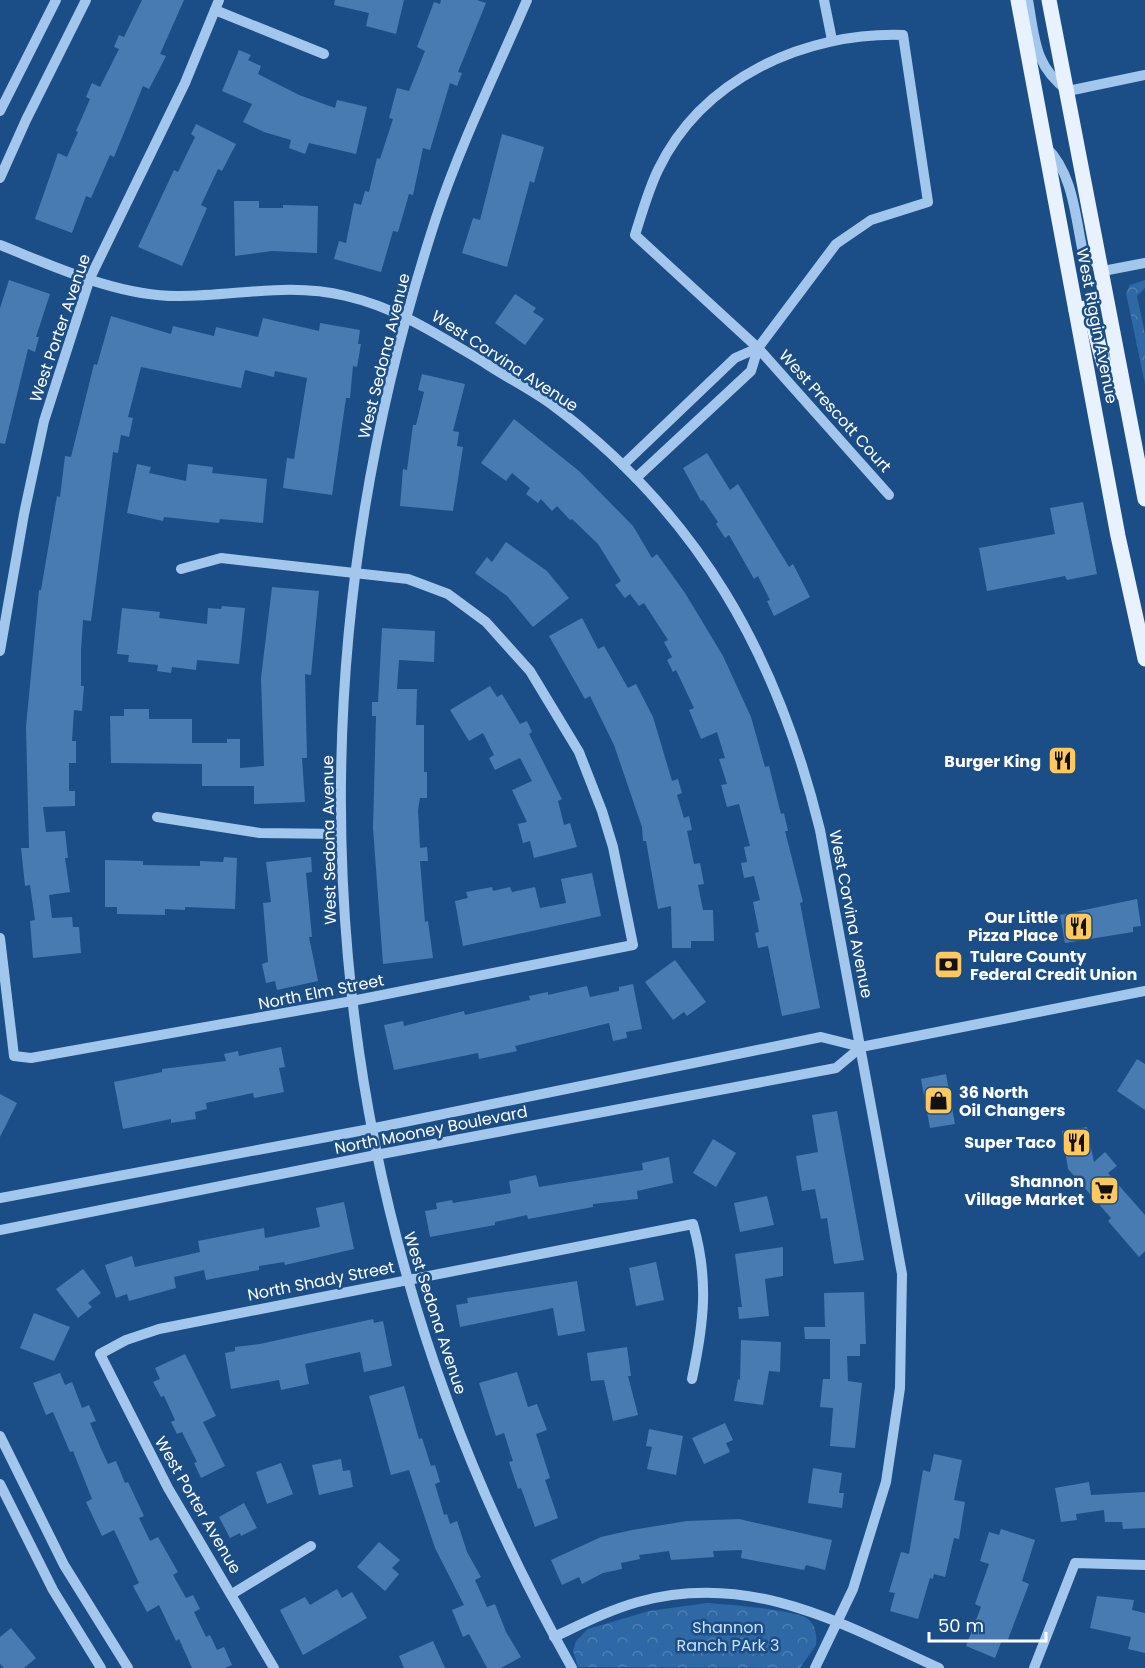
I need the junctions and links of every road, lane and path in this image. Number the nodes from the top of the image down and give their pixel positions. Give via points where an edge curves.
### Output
1 (56, 0) edge
2 (86, 0) edge
3 (527, 0) edge
4 (824, 0) edge
5 (1018, 0) edge
6 (1028, 0) edge
7 (1049, 0) edge
8 (217, 5) edge
9 (832, 40) junction
10 (324, 54) dead end
11 (1145, 75) edge
12 (1068, 91) junction
13 (0, 111) edge
14 (1046, 147) junction
15 (0, 178) edge
16 (0, 244) edge
17 (1145, 263) edge
18 (1103, 271) junction
19 (90, 278) junction
20 (1076, 310) junction
21 (407, 316) junction
22 (758, 348) junction
23 (1123, 394) junction
24 (623, 465) junction
25 (636, 478) junction
26 (889, 495) dead end
27 (1145, 499) edge
28 (181, 569) dead end
29 (355, 572) junction
30 (0, 651) edge
31 (1145, 658) edge
32 (157, 817) dead end
33 (340, 834) junction
34 (0, 939) edge
35 (1145, 991) edge
36 (352, 1002) junction
37 (861, 1047) junction
38 (370, 1129) junction
39 (376, 1155) junction
40 (0, 1198) edge
41 (0, 1230) edge
42 (407, 1280) junction
43 (100, 1354) joint
44 (692, 1379) dead end
45 (0, 1436) edge
46 (0, 1484) edge
47 (311, 1546) dead end
48 (1145, 1565) edge
49 (232, 1594) junction
50 (838, 1622) junction
51 (554, 1637) junction
52 (101, 1668) edge
53 (128, 1668) edge
54 (274, 1668) edge
55 (572, 1668) edge
56 (815, 1668) edge
57 (939, 1668) edge
58 (1034, 1668) edge

1 - 13 street
2 - 15 street
3 - 21 street, West Sedona Avenue via 437,214
4 - 9 street
5 - 14 main road, West Riggin Avenue
6 - 12 street via 1038,56 1046,70
7 - 12 main road, West Riggin Avenue
8 - 10 street
8 - 19 street, West Porter Avenue
9 - 22 street, West Prescott Court via 793,51 761,66 731,85 696,116 658,170 635,235
9 - 22 street via 903,35 928,202 882,216 845,236 823,259
11 - 12 street
12 - 18 main road, West Riggin Avenue
14 - 18 street via 1057,157 1070,188 1082,248
14 - 20 main road, West Riggin Avenue
16 - 19 street, West Corvina Avenue
17 - 18 street
18 - 23 main road, West Riggin Avenue
19 - 21 street, West Corvina Avenue via 162,296 266,289 318,291 377,304
19 - 30 street, West Porter Avenue via 44,421
20 - 23 main road via 1085,308 1090,313 1105,369 1111,383
20 - 31 main road, West Riggin Avenue
21 - 24 street, West Corvina Avenue via 548,402
21 - 29 street, West Sedona Avenue via 380,422
22 - 24 street via 735,358
22 - 25 street via 751,371
22 - 26 street, West Prescott Court
23 - 27 main road, West Riggin Avenue
24 - 25 street, West Corvina Avenue
25 - 37 street, West Corvina Avenue via 692,542 720,583 766,666 785,712 805,768 820,830
28 - 29 street via 221,558
29 - 33 street, West Sedona Avenue via 345,671
29 - 36 street, North Elm Street via 408,579 448,594 486,622 530,671 579,753 602,811 633,945
32 - 33 street via 260,833
33 - 36 street, West Sedona Avenue
34 - 36 street, North Elm Street via 14,1056 43,1058
35 - 37 street, North Mooney Boulevard
36 - 38 street, West Sedona Avenue
37 - 38 street, North Mooney Boulevard via 821,1037
37 - 39 street, North Mooney Boulevard via 836,1068
37 - 50 street, West Corvina Avenue via 902,1274 900,1388 886,1482 853,1589
38 - 39 street, West Sedona Avenue
38 - 40 street, North Mooney Boulevard
39 - 41 street, North Mooney Boulevard
39 - 42 street, West Sedona Avenue
42 - 43 street, North Shady Street via 159,1329
42 - 44 street, North Shady Street via 693,1224 702,1257 703,1328
42 - 51 street, West Sedona Avenue via 447,1403 491,1508
43 - 49 street, West Porter Avenue via 168,1488
45 - 53 street via 64,1565
46 - 52 street via 53,1590
47 - 49 street
48 - 58 street via 1075,1563
49 - 54 street, West Porter Avenue
50 - 51 street via 776,1599 707,1592 638,1602
50 - 56 street, West Corvina Avenue
50 - 57 street
51 - 55 street, West Sedona Avenue

